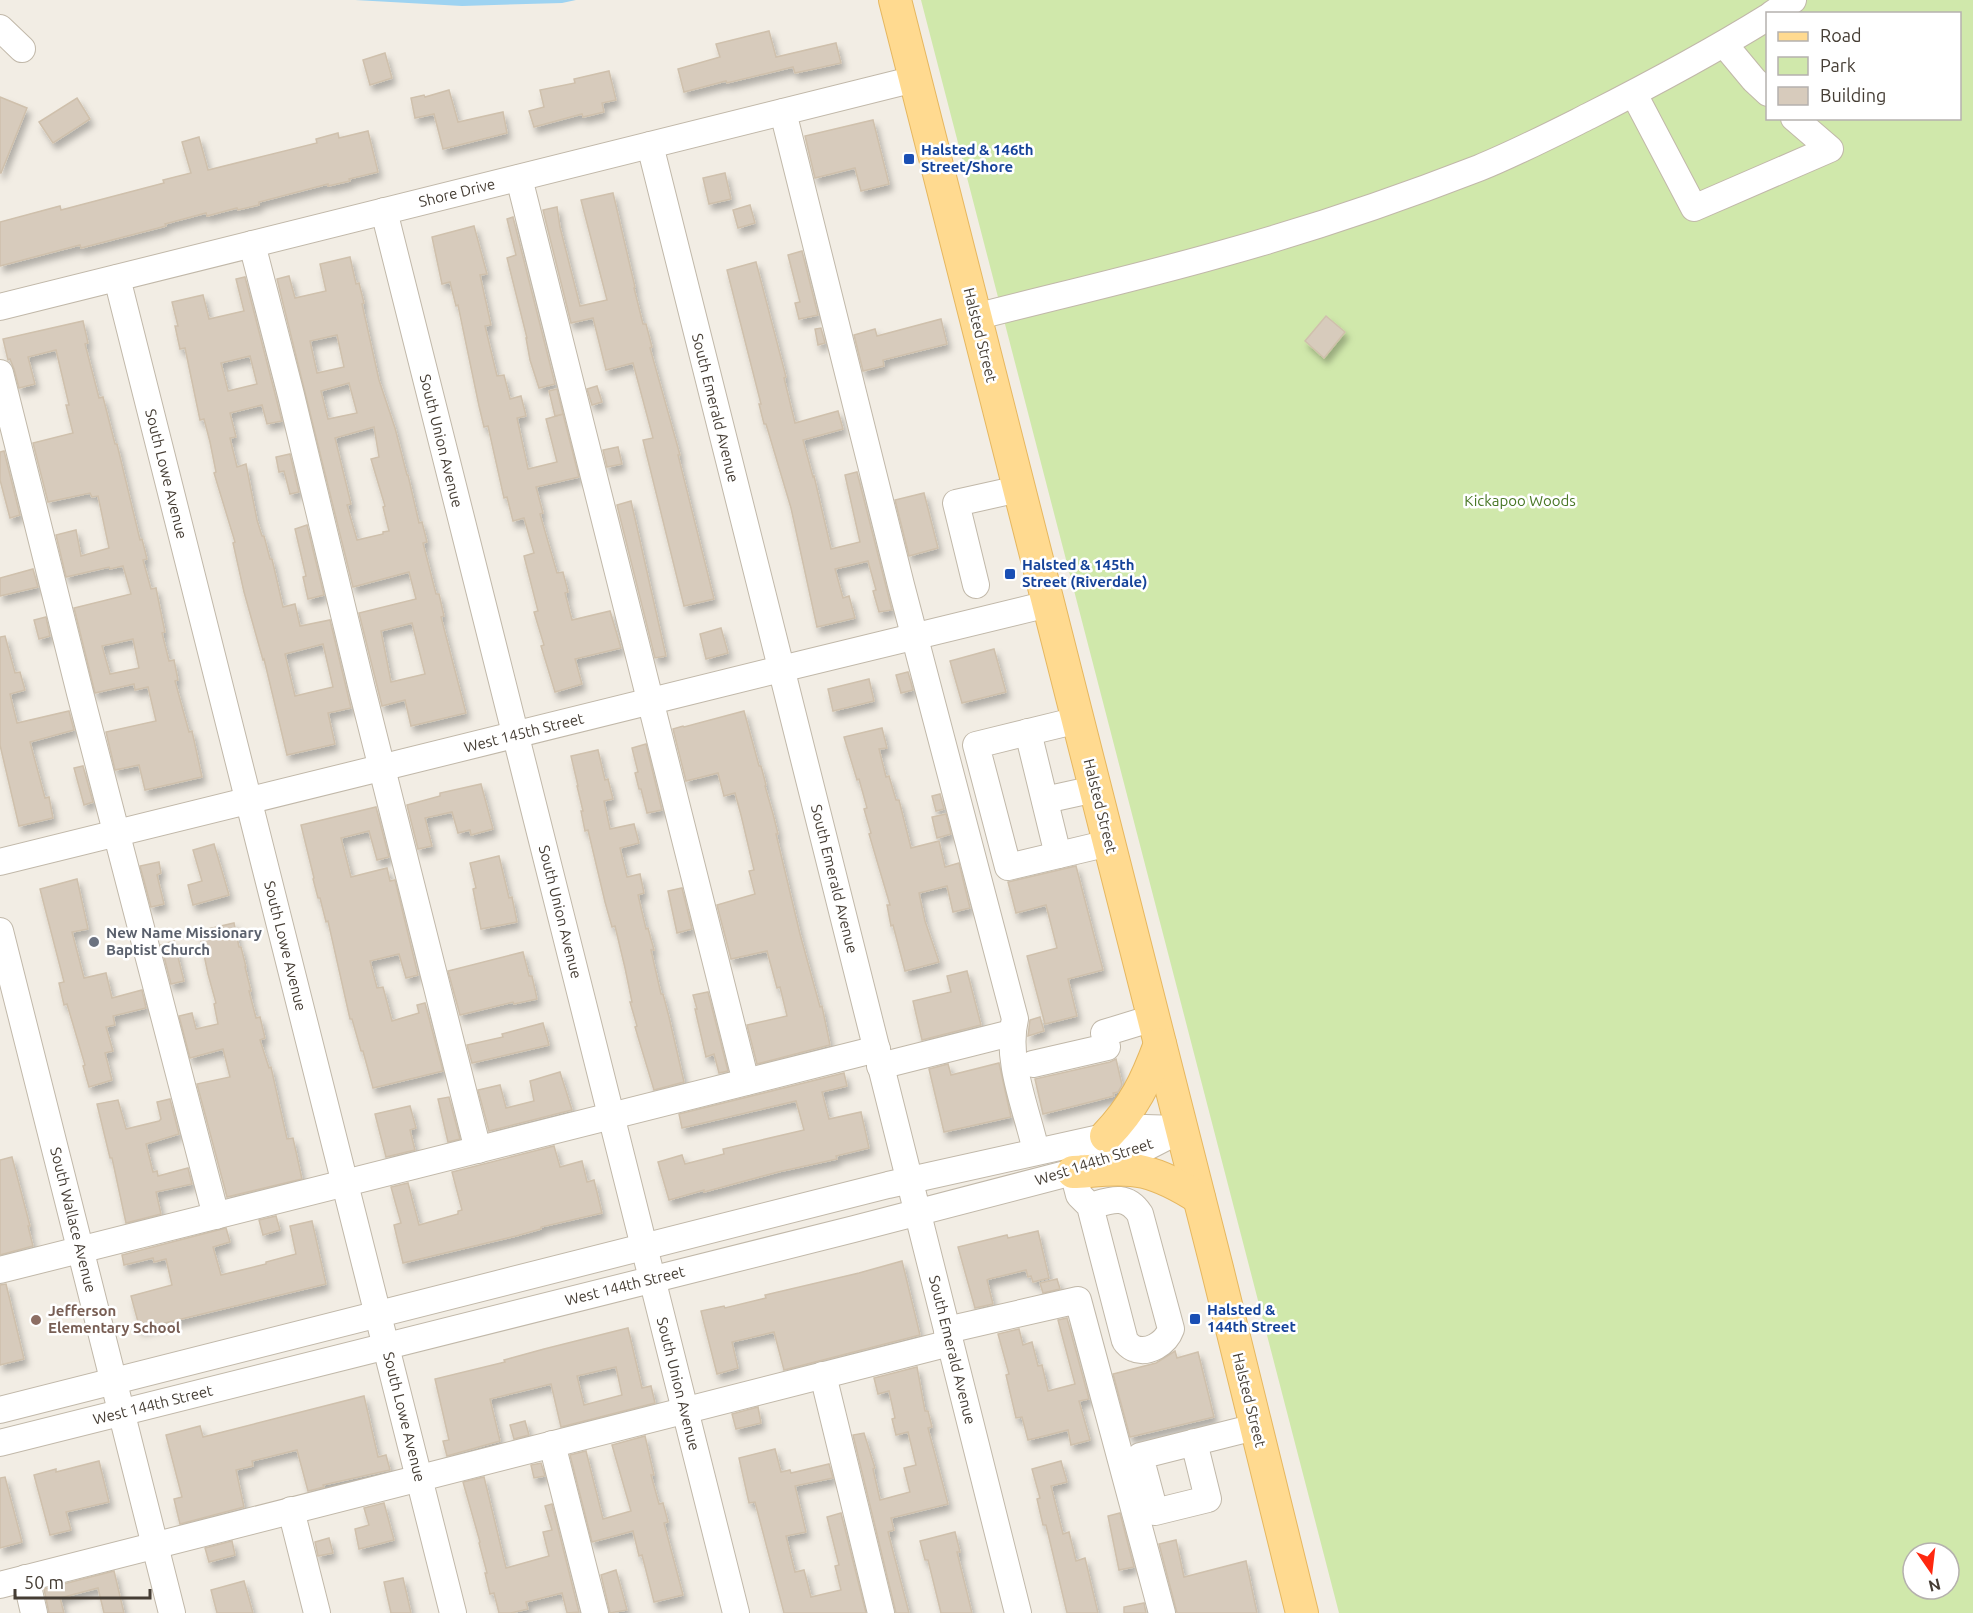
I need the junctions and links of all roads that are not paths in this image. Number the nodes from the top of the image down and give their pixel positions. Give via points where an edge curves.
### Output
1 (895, 0) edge
2 (1792, 0) edge
3 (1775, 12) edge
4 (1766, 18) edge
5 (0, 28) edge
6 (1724, 44) junction
7 (22, 49) dead end
8 (915, 79) junction
9 (1766, 92) edge
10 (1634, 94) junction
11 (783, 112) junction
12 (1796, 120) edge
13 (650, 145) junction
14 (519, 178) junction
15 (384, 211) junction
16 (252, 244) junction
17 (117, 278) junction
18 (0, 307) edge
19 (975, 317) junction
20 (0, 373) edge
21 (1019, 489) junction
22 (976, 585) dead end
23 (1048, 604) junction
24 (915, 637) junction
25 (781, 669) junction
26 (650, 702) junction
27 (1078, 720) junction
28 (1028, 732) junction
29 (515, 736) junction
30 (384, 768) junction
31 (1095, 789) junction
32 (1045, 801) junction
33 (249, 802) junction
34 (117, 834) junction
35 (1109, 843) junction
36 (1058, 855) junction
37 (0, 862) edge
38 (0, 931) edge
39 (1156, 1031) junction
40 (1011, 1033) junction
41 (879, 1058) junction
42 (1033, 1064) dead end
43 (746, 1082) junction
44 (611, 1116) junction
45 (1182, 1129) junction
46 (1106, 1136) junction
47 (478, 1150) junction
48 (1036, 1151) junction
49 (1073, 1172) junction
50 (909, 1180) junction
51 (345, 1183) junction
52 (1199, 1198) junction
53 (1090, 1206) junction
54 (917, 1212) junction
55 (216, 1216) junction
56 (644, 1247) junction
57 (81, 1250) junction
58 (0, 1270) edge
59 (652, 1280) junction
60 (378, 1314) junction
61 (949, 1337) junction
62 (386, 1346) junction
63 (823, 1375) junction
64 (114, 1382) junction
65 (0, 1410) edge
66 (685, 1410) junction
67 (122, 1413) junction
68 (1255, 1427) junction
69 (1194, 1442) dead end
70 (0, 1443) edge
71 (552, 1444) junction
72 (419, 1478) junction
73 (291, 1510) junction
74 (155, 1545) junction
75 (26, 1578) junction
76 (0, 1585) edge
77 (34, 1613) edge
78 (172, 1613) edge
79 (317, 1613) edge
80 (453, 1613) edge
81 (596, 1613) edge
82 (736, 1613) edge
83 (882, 1613) edge
84 (1018, 1613) edge
85 (1161, 1613) edge
86 (1302, 1613) edge

1 - 8 main road, Halsted Street
2 - 3 street
4 - 6 street
5 - 7 street
6 - 9 street
6 - 10 street
8 - 11 street, Shore Drive
8 - 19 main road, Halsted Street
10 - 12 street via 1694,208 1830,149
10 - 19 street via 1481,166 1355,213 1221,254
11 - 13 street, Shore Drive
11 - 24 street
13 - 14 street, Shore Drive
13 - 25 street, South Emerald Avenue
14 - 15 street, Shore Drive
14 - 26 street
15 - 16 street, Shore Drive
15 - 29 street, South Union Avenue
16 - 17 street, Shore Drive
16 - 30 street
17 - 18 street, Shore Drive
17 - 33 street, South Lowe Avenue
19 - 21 main road, Halsted Street
20 - 34 street
21 - 22 street via 956,503
21 - 23 main road, Halsted Street
23 - 24 street, West 145th Street
23 - 27 main road, Halsted Street
24 - 25 street, West 145th Street
24 - 40 street via 1015,1019
25 - 26 street, West 145th Street
25 - 41 street, South Emerald Avenue
26 - 29 street, West 145th Street
26 - 43 street
27 - 28 street
27 - 31 main road, Halsted Street
28 - 32 street
28 - 36 street via 976,745 1008,867
29 - 30 street, West 145th Street
29 - 44 street, South Union Avenue
30 - 33 street, West 145th Street
30 - 47 street
31 - 32 street
31 - 35 main road, Halsted Street
32 - 36 street
33 - 34 street, West 145th Street
33 - 51 street, South Lowe Avenue
34 - 37 street, West 145th Street
34 - 55 street
35 - 36 street
35 - 39 main road, Halsted Street
38 - 57 street, South Wallace Avenue
39 - 42 street via 1104,1033 1107,1047
39 - 45 main road, Halsted Street
39 - 46 main road via 1147,1079 1137,1099
40 - 41 street
40 - 48 street via 1013,1059
41 - 43 street
41 - 50 street, South Emerald Avenue
43 - 44 street
44 - 47 street
44 - 56 street, South Union Avenue
45 - 46 street, West 144th Street via 1145,1128
45 - 49 street, West 144th Street via 1149,1146
45 - 52 main road, Halsted Street
46 - 48 street, West 144th Street
47 - 51 street
48 - 50 street, West 144th Street
49 - 52 main road via 1142,1171
49 - 53 street via 1079,1195
49 - 54 street, West 144th Street
50 - 54 street, South Emerald Avenue
50 - 56 street, West 144th Street
51 - 55 street
51 - 60 street, South Lowe Avenue
52 - 68 main road, Halsted Street
53 - 53 street via 1125,1341 1142,1350 1161,1345 1171,1329 1140,1214 1124,1200
54 - 59 street, West 144th Street
54 - 61 street, South Emerald Avenue
55 - 57 street
56 - 59 street, South Union Avenue
56 - 60 street, West 144th Street
57 - 58 street
57 - 64 street, South Wallace Avenue
59 - 62 street, West 144th Street
59 - 66 street, South Union Avenue
60 - 62 street, South Lowe Avenue
60 - 64 street, West 144th Street
61 - 63 street
61 - 84 street, South Emerald Avenue
61 - 85 street via 1078,1300
62 - 67 street, West 144th Street
62 - 72 street, South Lowe Avenue
63 - 66 street
63 - 83 street
64 - 65 street, West 144th Street
64 - 67 street, South Wallace Avenue
66 - 71 street
66 - 82 street, South Union Avenue
67 - 70 street, West 144th Street
67 - 74 street, South Wallace Avenue
68 - 69 street
68 - 86 main road, Halsted Street
71 - 72 street
71 - 81 street
72 - 73 street
72 - 80 street, South Lowe Avenue
73 - 74 street
73 - 79 street
74 - 75 street
74 - 78 street, South Wallace Avenue
75 - 76 street
75 - 77 street

